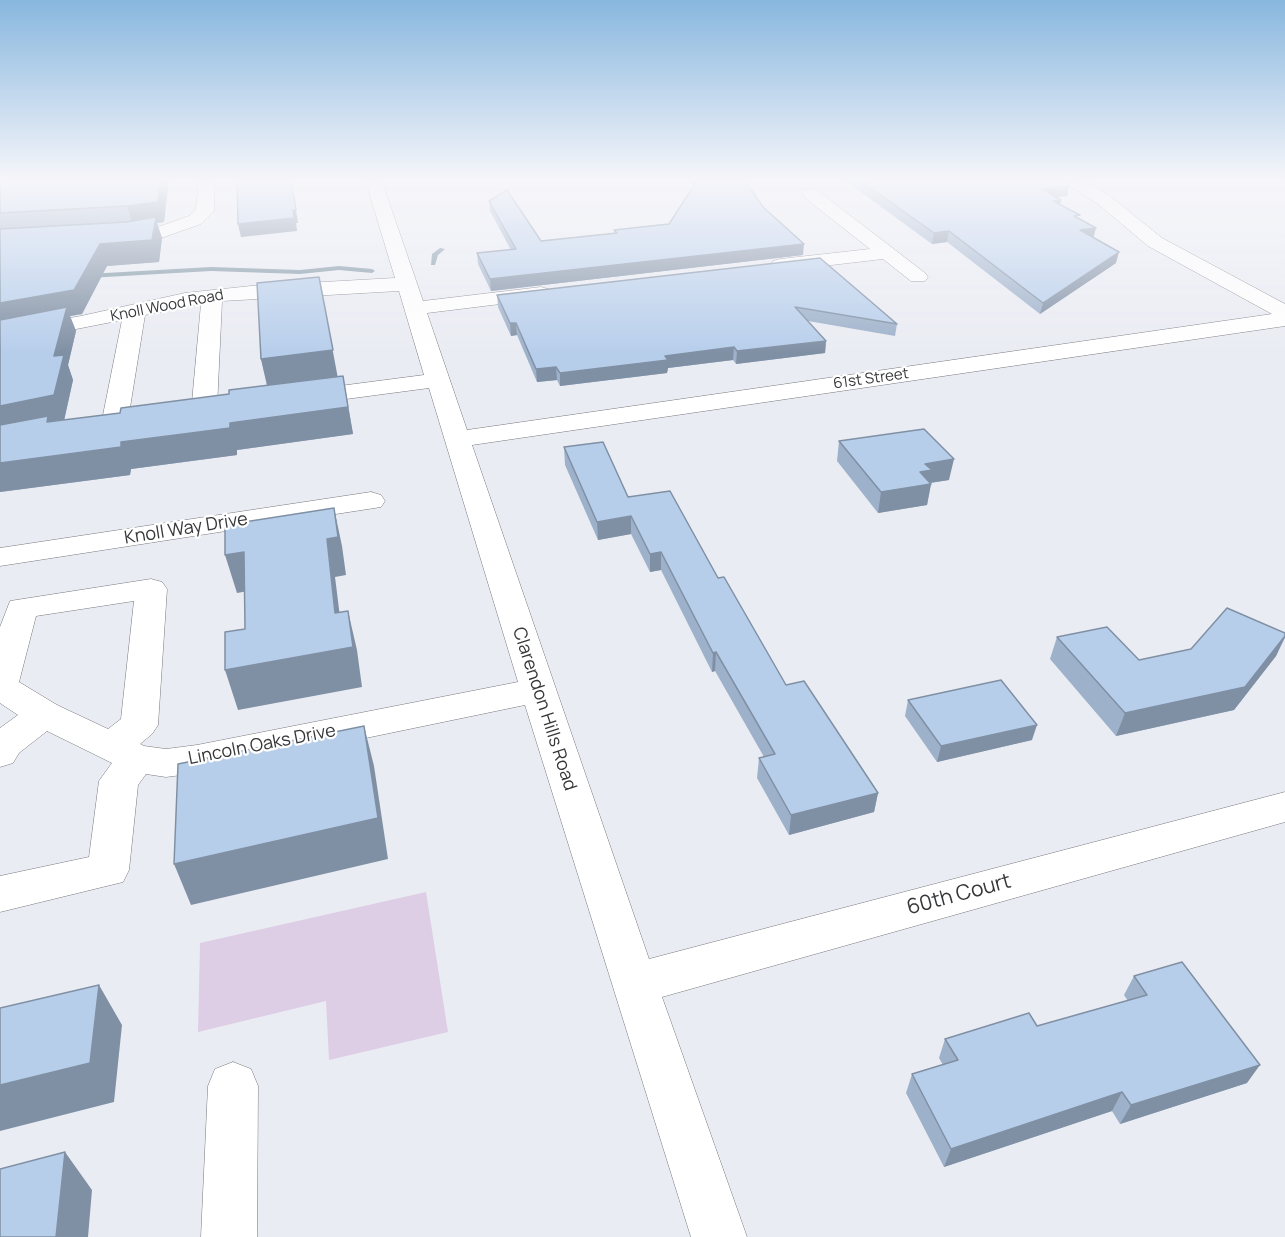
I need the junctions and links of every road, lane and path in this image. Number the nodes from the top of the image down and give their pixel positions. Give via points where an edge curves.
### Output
1 (100, 237) edge
2 (109, 237) edge
3 (392, 237) edge
4 (865, 237) edge
5 (1149, 237) edge
6 (886, 253) junction
7 (756, 268) edge
8 (918, 277) dead end
9 (565, 290) edge
10 (212, 296) junction
11 (411, 296) junction
12 (135, 310) junction
13 (1285, 313) edge
14 (1285, 319) edge
15 (0, 337) edge
16 (438, 380) junction
17 (279, 401) edge
18 (231, 407) edge
19 (204, 408) junction
20 (457, 439) junction
21 (371, 501) dead end
22 (0, 557) edge
23 (0, 687) edge
24 (538, 690) junction
25 (44, 714) junction
26 (125, 752) junction
27 (0, 753) edge
28 (1285, 807) edge
29 (0, 894) edge
30 (634, 984) junction
31 (233, 1086) dead end
32 (229, 1237) edge
33 (719, 1237) edge

1 - 2 street
3 - 11 street, Clarendon Hills Road
4 - 6 street
5 - 13 street
6 - 7 street
6 - 8 street
9 - 11 street, Knoll Wood Road
10 - 11 street, Knoll Wood Road
10 - 12 street, Knoll Wood Road
10 - 19 street
11 - 16 street, Clarendon Hills Road
12 - 15 street, Knoll Wood Road
12 - 19 street via 123,420
14 - 20 street, 61st Street
16 - 17 street
16 - 20 street, Clarendon Hills Road
18 - 19 street
20 - 24 street, Clarendon Hills Road
21 - 22 street, Knoll Way Drive
23 - 25 street, Lincoln Oaks Drive
23 - 26 street via 22,608 151,589 139,724
24 - 26 street, Lincoln Oaks Drive via 197,759 166,763
24 - 30 street, Clarendon Hills Road
25 - 26 street, Lincoln Oaks Drive
25 - 27 street via 6,743
26 - 29 street via 108,870
28 - 30 street, 60th Court
30 - 33 street, Clarendon Hills Road
31 - 32 street

